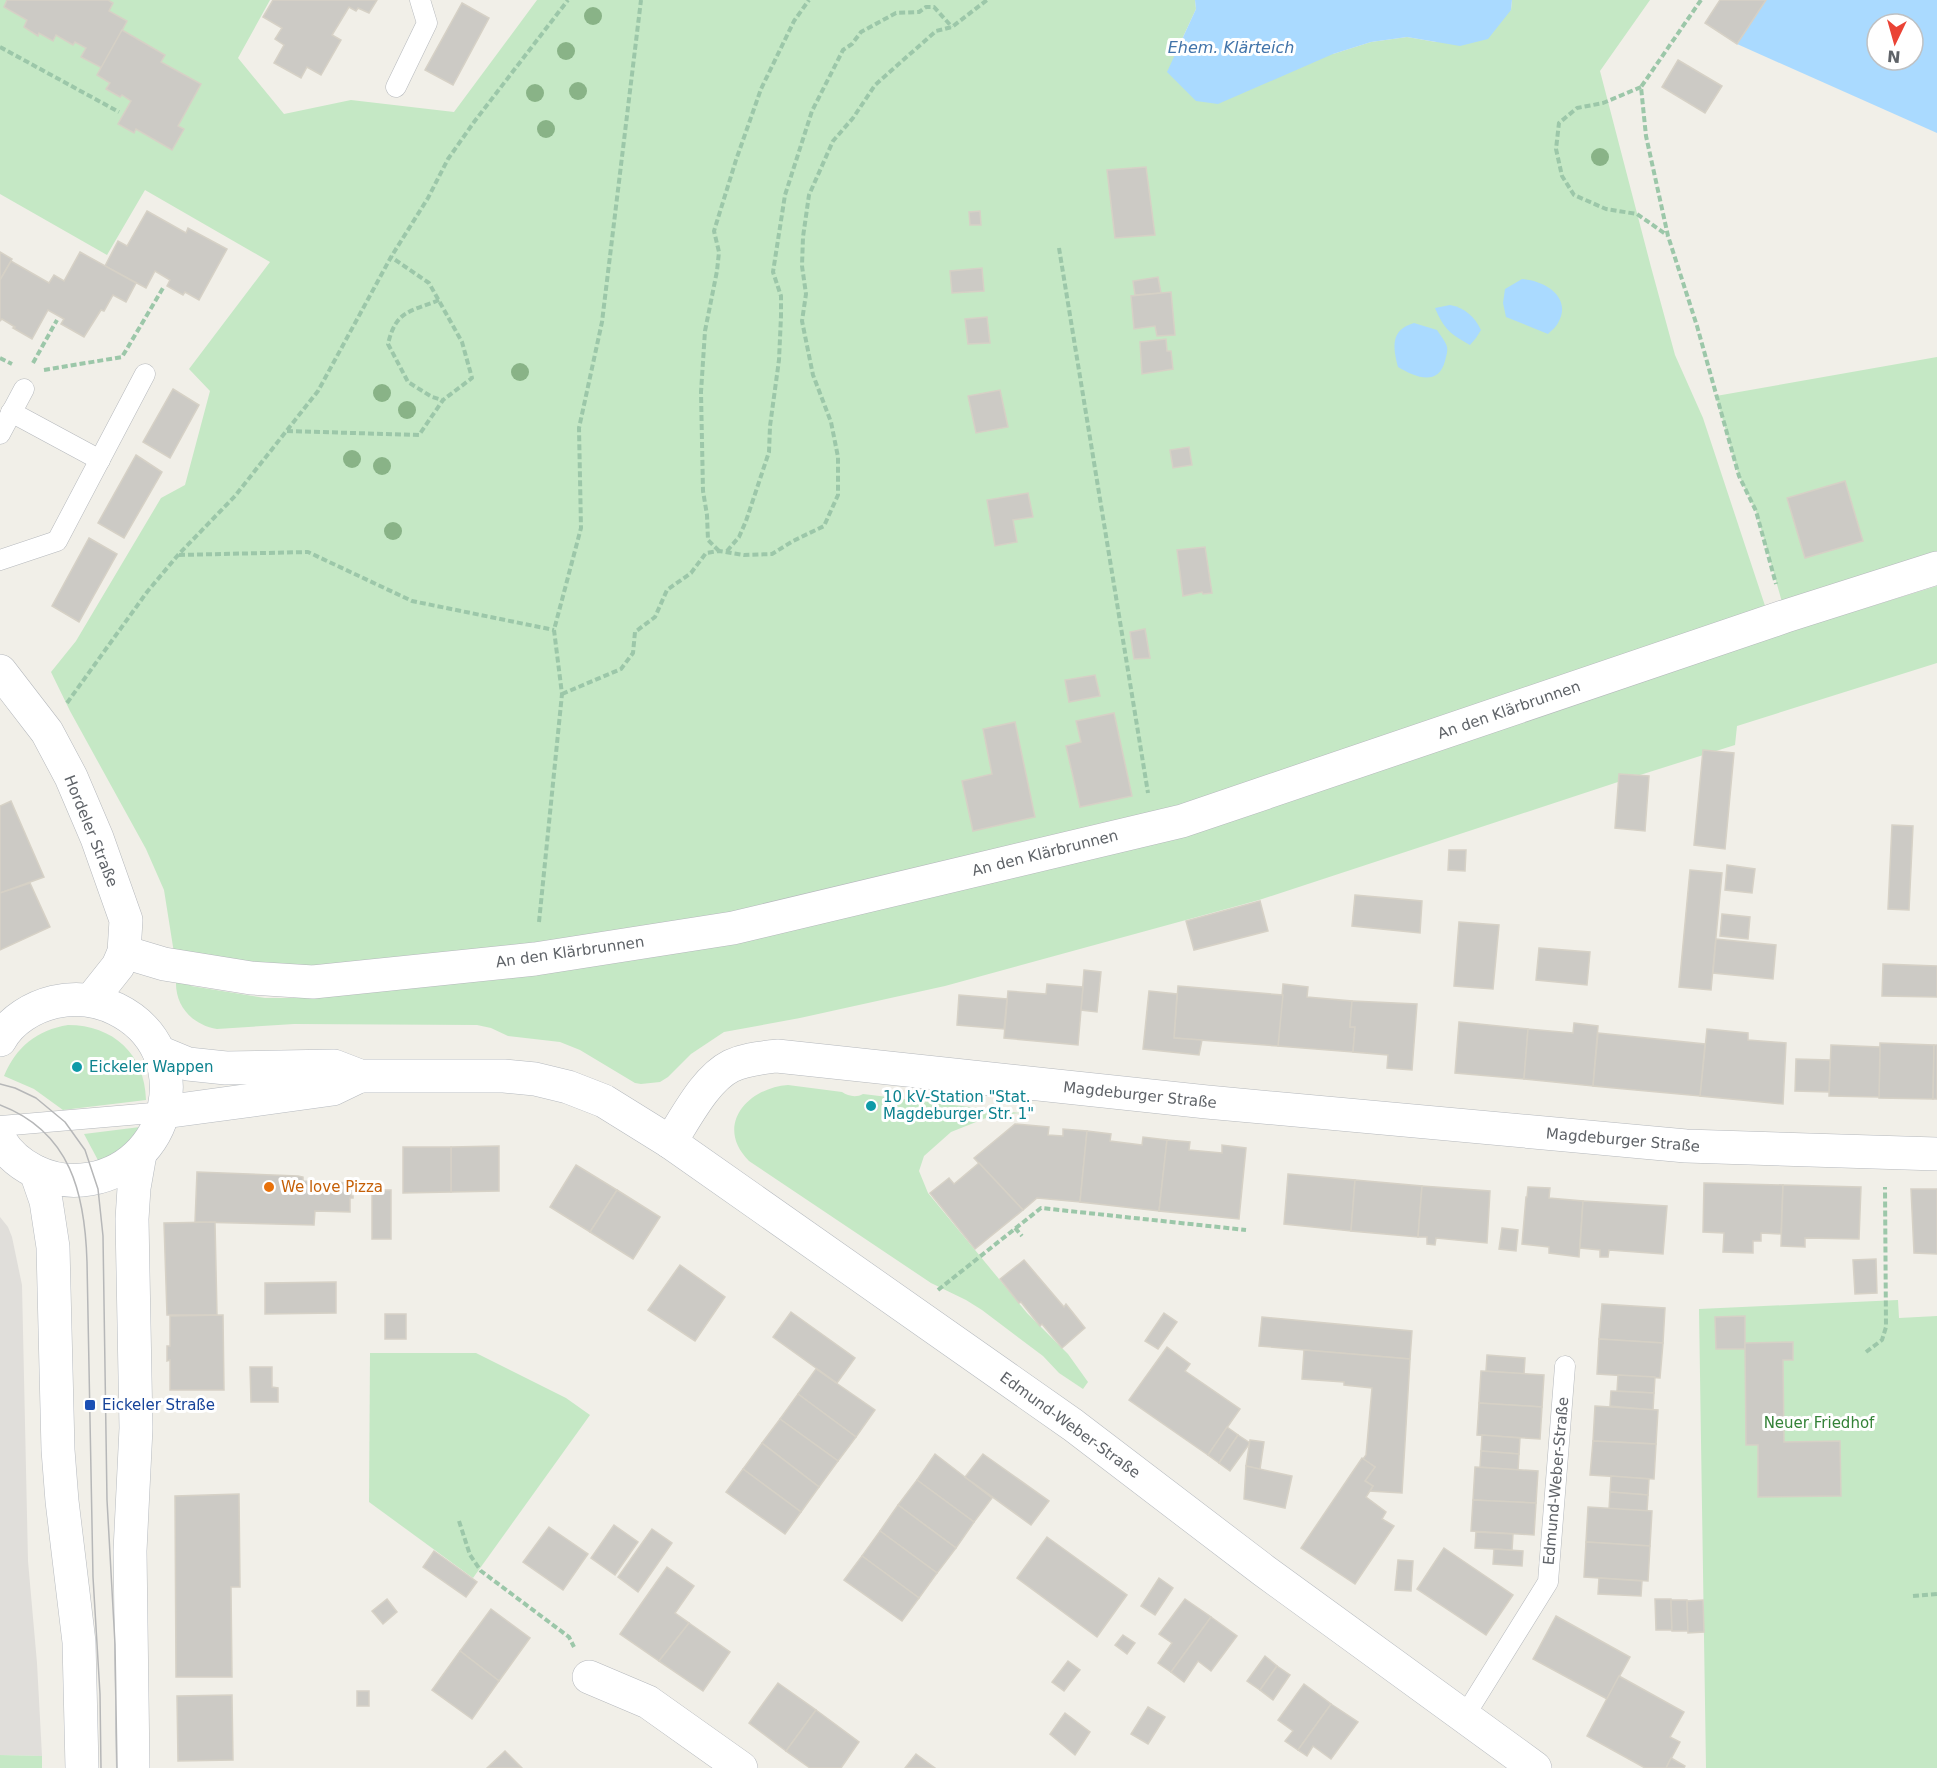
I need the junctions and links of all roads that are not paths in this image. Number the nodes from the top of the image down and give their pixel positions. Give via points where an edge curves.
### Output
1 (420, 0) edge
2 (396, 87) dead end
3 (145, 374) dead end
4 (26, 381) road end
5 (11, 412) junction
6 (0, 434) edge
7 (100, 460) junction
8 (0, 560) edge
9 (1937, 568) edge
10 (0, 671) edge
11 (124, 952) junction
12 (91, 1000) junction
13 (1, 1036) edge
14 (159, 1052) junction
15 (360, 1076) junction
16 (164, 1112) junction
17 (0, 1126) edge
18 (0, 1140) edge
19 (670, 1142) junction
20 (140, 1154) junction
21 (1937, 1154) edge
22 (36, 1172) junction
23 (1565, 1366) dead end
24 (589, 1677) road end
25 (1464, 1717) junction
26 (82, 1768) edge
27 (133, 1768) edge
28 (741, 1768) edge
29 (1535, 1768) edge

1 - 2 lane via 427,23
3 - 7 lane
4 - 5 lane
5 - 6 lane
5 - 7 lane
7 - 8 lane via 57,541
9 - 11 street, An den Klärbrunnen via 1182,821 733,928 535,959 313,982 251,978 164,964
10 - 11 street, Hordeler Straße via 47,732 71,777 126,920
11 - 12 street, Hordeler Straße
12 - 13 street via 43,1004 21,1016
12 - 14 street via 131,1018
14 - 15 street via 188,1064 226,1068 334,1066
14 - 16 street via 166,1082
15 - 16 street via 333,1089
15 - 19 street via 535,1079 604,1101
16 - 17 lane
16 - 20 street
18 - 22 street
19 - 21 street, Magdeburger Straße via 714,1077 731,1066 777,1056 1207,1102 1686,1146
19 - 25 street, Edmund-Weber-Straße via 1073,1425
20 - 22 street via 119,1170 95,1179 75,1181
20 - 27 street via 132,1219 136,1428 130,1551
22 - 26 street via 46,1201 53,1247 58,1450 79,1642
23 - 25 lane, Edmund-Weber-Straße via 1548,1582
24 - 28 street via 648,1702
25 - 29 street, Edmund-Weber-Straße

